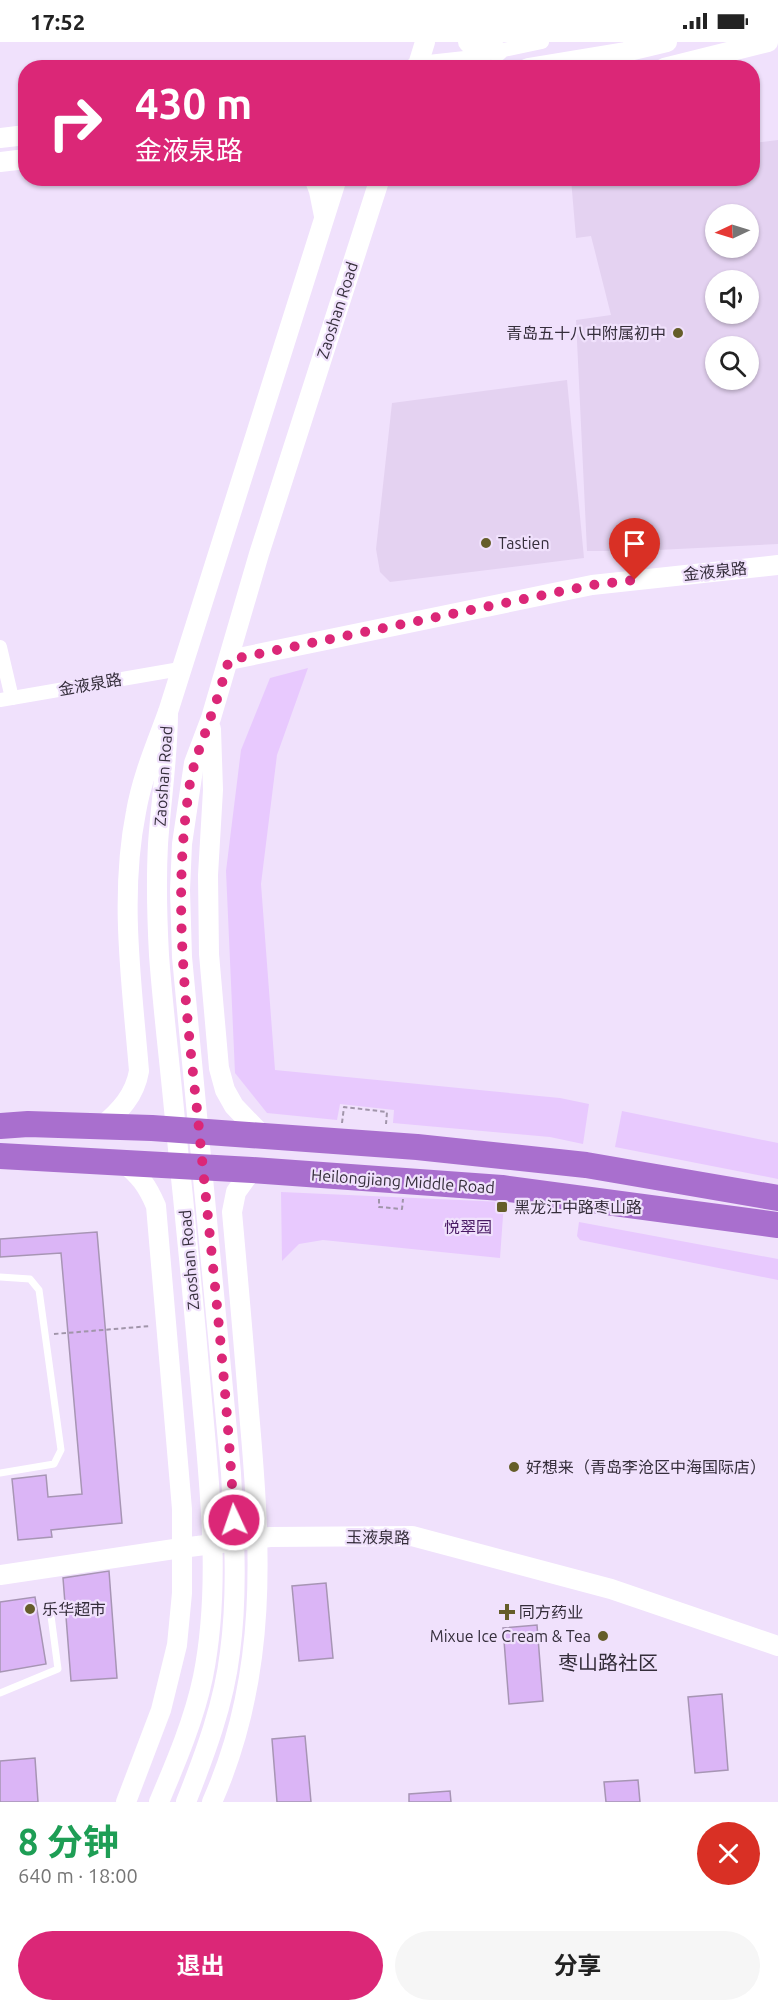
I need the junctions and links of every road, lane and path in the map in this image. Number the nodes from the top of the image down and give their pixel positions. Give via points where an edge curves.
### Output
1 (425, 42) edge
2 (468, 42) edge
3 (542, 42) edge
4 (667, 42) edge
5 (768, 42) edge
6 (498, 51) junction
7 (418, 60) edge
8 (452, 60) edge
9 (576, 60) edge
10 (696, 60) edge
11 (18, 136) edge
12 (0, 138) edge
13 (18, 160) edge
14 (0, 162) edge
15 (317, 186) edge
16 (335, 186) edge
17 (377, 186) edge
18 (325, 219) junction
19 (778, 565) edge
20 (0, 647) edge
21 (229, 660) junction
22 (180, 669) junction
23 (6, 699) edge
24 (168, 712) junction
25 (211, 718) junction
26 (387, 1112) dead end
27 (0, 1126) edge
28 (102, 1126) junction
29 (261, 1134) junction
30 (341, 1141) junction
31 (0, 1156) edge
32 (122, 1161) junction
33 (252, 1170) junction
34 (778, 1198) edge
35 (778, 1225) edge
36 (0, 1276) edge
37 (166, 1324) junction
38 (45, 1334) junction
39 (0, 1473) edge
40 (258, 1538) junction
41 (181, 1548) junction
42 (0, 1575) edge
43 (51, 1616) dead end
44 (778, 1646) edge
45 (0, 1693) edge
46 (126, 1802) edge
47 (159, 1802) edge
48 (186, 1802) edge
49 (213, 1802) edge

1 - 7 main road
2 - 6 main road
3 - 6 street
4 - 9 main road
5 - 10 main road
6 - 8 street
11 - 12 main road
13 - 14 main road
15 - 18 main road
16 - 18 main road, Zaoshan Road
17 - 21 main road, Zaoshan Road via 259,554
18 - 22 main road, Zaoshan Road
19 - 21 main road, 金液泉路 via 592,585
20 - 23 street
21 - 25 main road, Zaoshan Road
22 - 23 street, 金液泉路
22 - 24 main road, Zaoshan Road
24 - 28 main road, Zaoshan Road via 144,777 129,854 128,936 138,1078 127,1101
24 - 47 main road, Zaoshan Road via 158,844 159,956 212,1541 211,1596 202,1678 188,1730
25 - 29 main road, Zaoshan Road via 209,954 219,1068 234,1106
25 - 48 main road, Zaoshan Road via 189,787 180,890 182,957 231,1473 234,1607 225,1683
26 - 30 path via 344,1107
27 - 28 highway, Heilongjiang Middle Road
28 - 29 highway, Heilongjiang Middle Road
29 - 30 highway, Heilongjiang Middle Road
30 - 34 highway, Heilongjiang Middle Road via 586,1165
31 - 32 highway, Heilongjiang Middle Road
32 - 33 highway, Heilongjiang Middle Road
32 - 37 main road, Zaoshan Road via 139,1175 156,1206
33 - 35 highway, Heilongjiang Middle Road via 502,1188
33 - 40 main road via 236,1191 232,1212
36 - 38 lane via 30,1279 39,1290
37 - 38 path
37 - 41 main road, Zaoshan Road via 182,1509
38 - 39 lane via 61,1450 54,1464
40 - 41 main road, 玉液泉路
40 - 44 main road, 玉液泉路 via 412,1536 611,1589
40 - 49 main road via 252,1665 240,1722
41 - 42 main road, 玉液泉路
41 - 46 main road, Zaoshan Road via 177,1645 160,1710
43 - 45 lane via 58,1669

